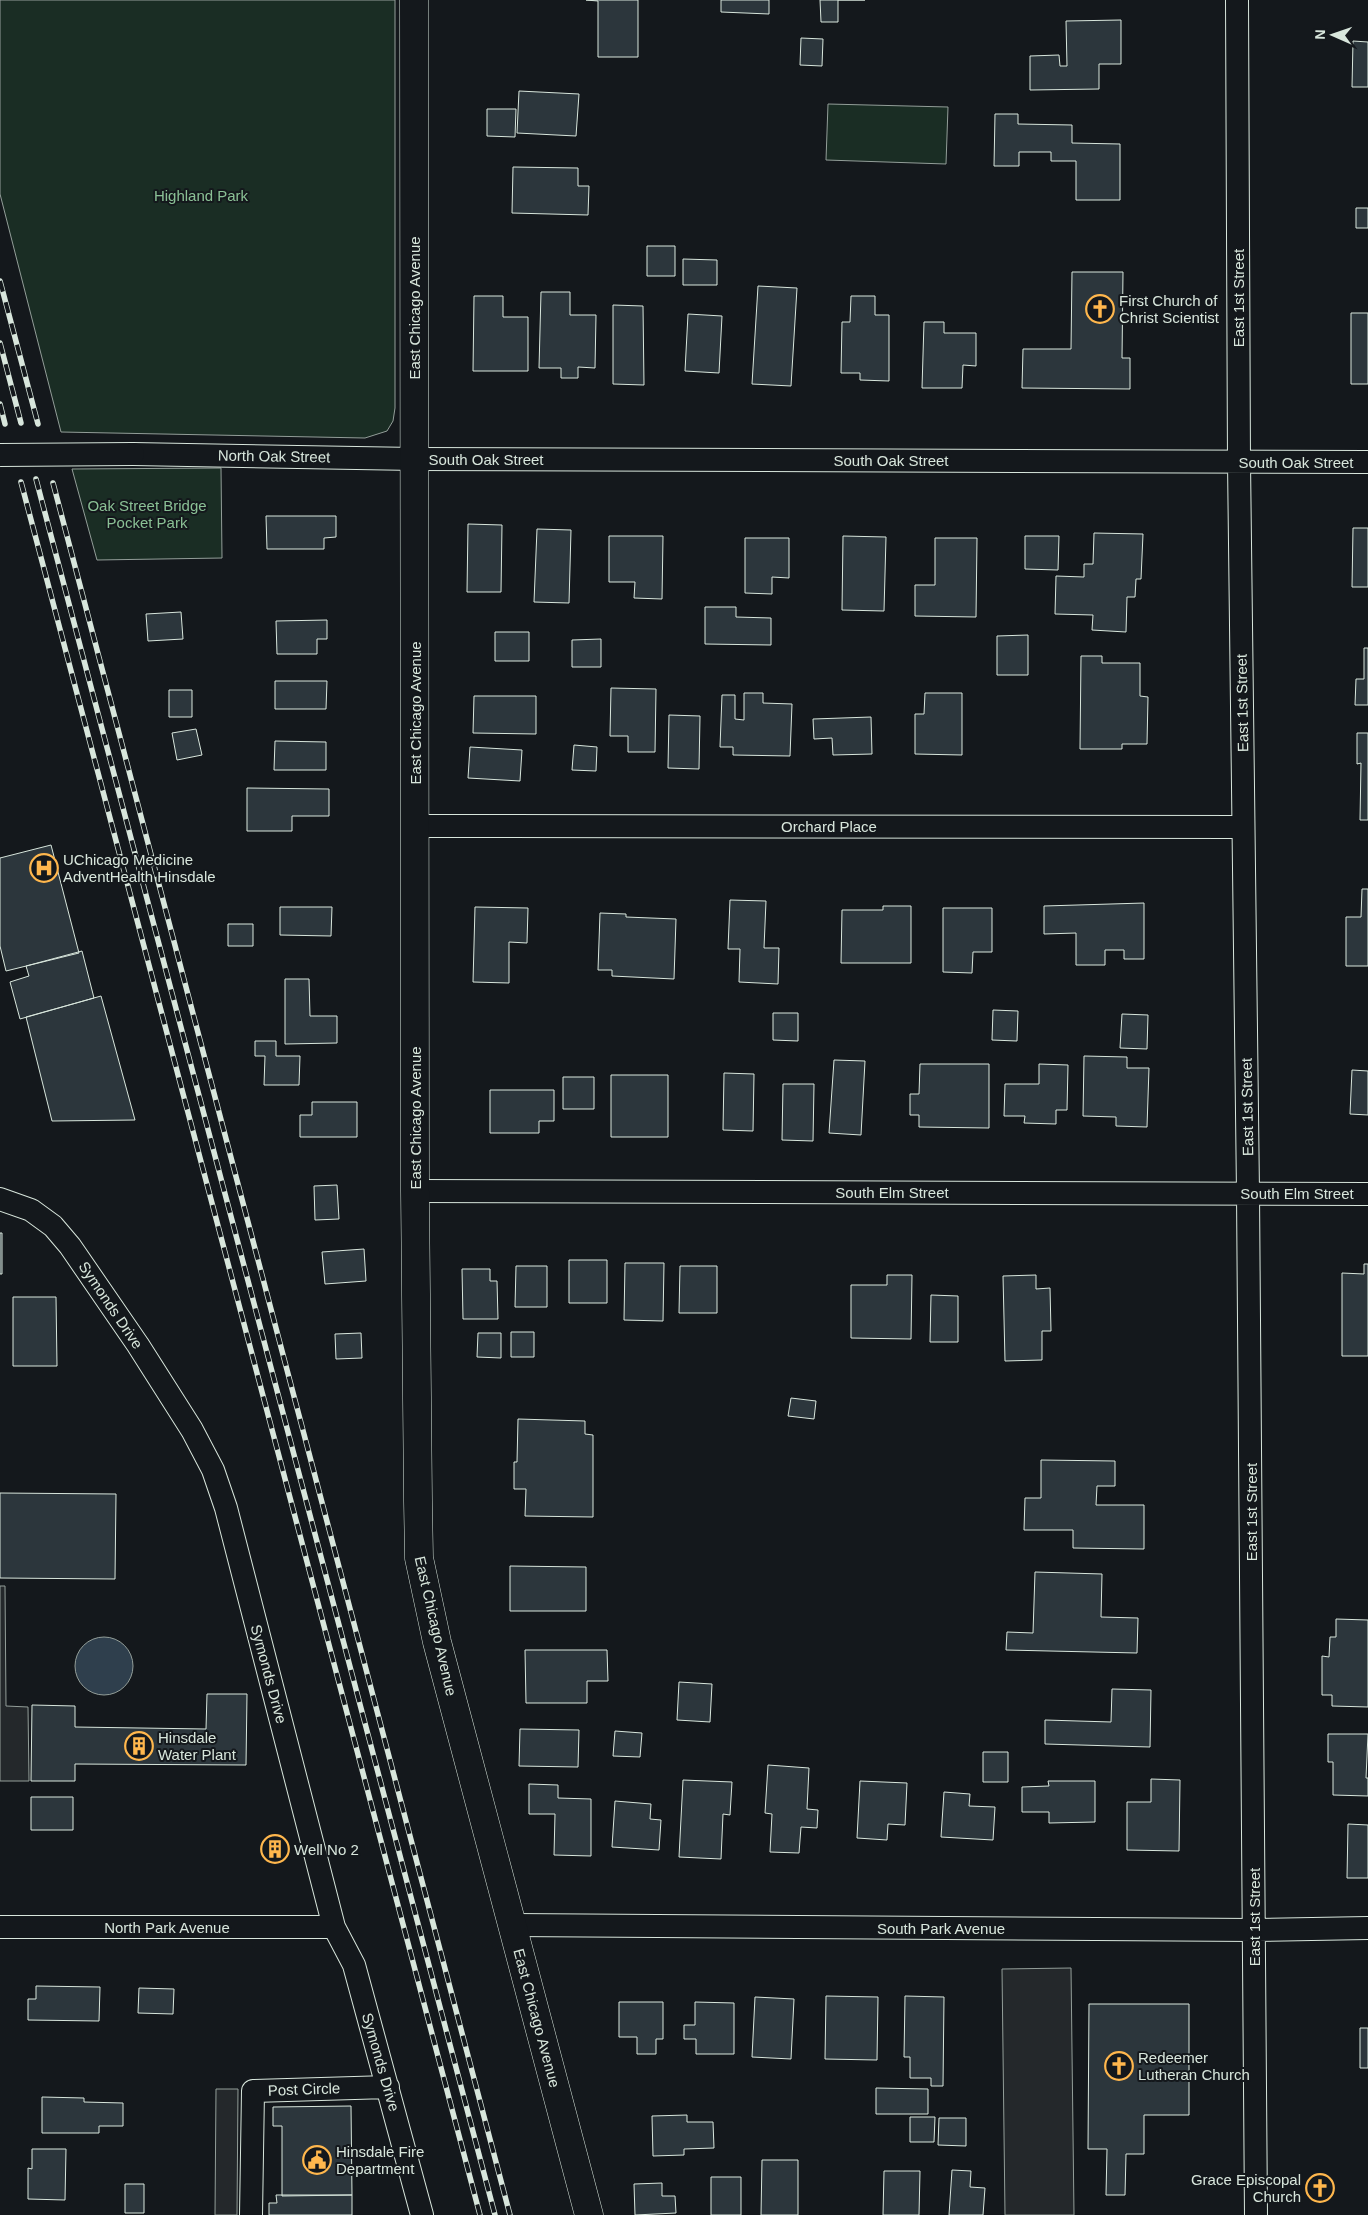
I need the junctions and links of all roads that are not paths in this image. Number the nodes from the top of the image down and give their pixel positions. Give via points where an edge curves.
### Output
1 (414, 0) edge
2 (1237, 0) edge
3 (0, 455) edge
4 (415, 459) junction
5 (1239, 462) junction
6 (1368, 462) edge
7 (414, 826) junction
8 (1243, 827) junction
9 (415, 1191) junction
10 (1248, 1193) junction
11 (1368, 1194) edge
12 (0, 1199) edge
13 (513, 1925) junction
14 (0, 1927) edge
15 (334, 1927) junction
16 (1368, 1928) edge
17 (1254, 1930) junction
18 (388, 2087) junction
19 (251, 2215) edge
20 (422, 2215) edge
21 (589, 2215) edge
22 (1256, 2215) edge

1 - 4 main road, East Chicago Avenue
2 - 5 street, East 1st Street
3 - 4 street, North Oak Street, bridge
4 - 5 street, South Oak Street
4 - 7 main road, East Chicago Avenue
5 - 6 street, South Oak Street
5 - 8 street, East 1st Street
7 - 8 street, Orchard Place
7 - 9 main road, East Chicago Avenue
8 - 10 street, East 1st Street
9 - 10 street, South Elm Street
9 - 13 main road, East Chicago Avenue via 419,1558 437,1642
10 - 11 street, South Elm Street
10 - 17 street, East 1st Street
12 - 15 street, Symonds Drive via 31,1210 53,1226 70,1246 138,1345 192,1430 213,1470 226,1508
13 - 17 street, South Park Avenue
13 - 21 main road, East Chicago Avenue
14 - 15 street, North Park Avenue
15 - 18 street, Symonds Drive via 354,1965
16 - 17 street, South Park Avenue
17 - 22 street, East 1st Street
18 - 19 street, Post Circle via 253,2091
18 - 20 street, Symonds Drive

